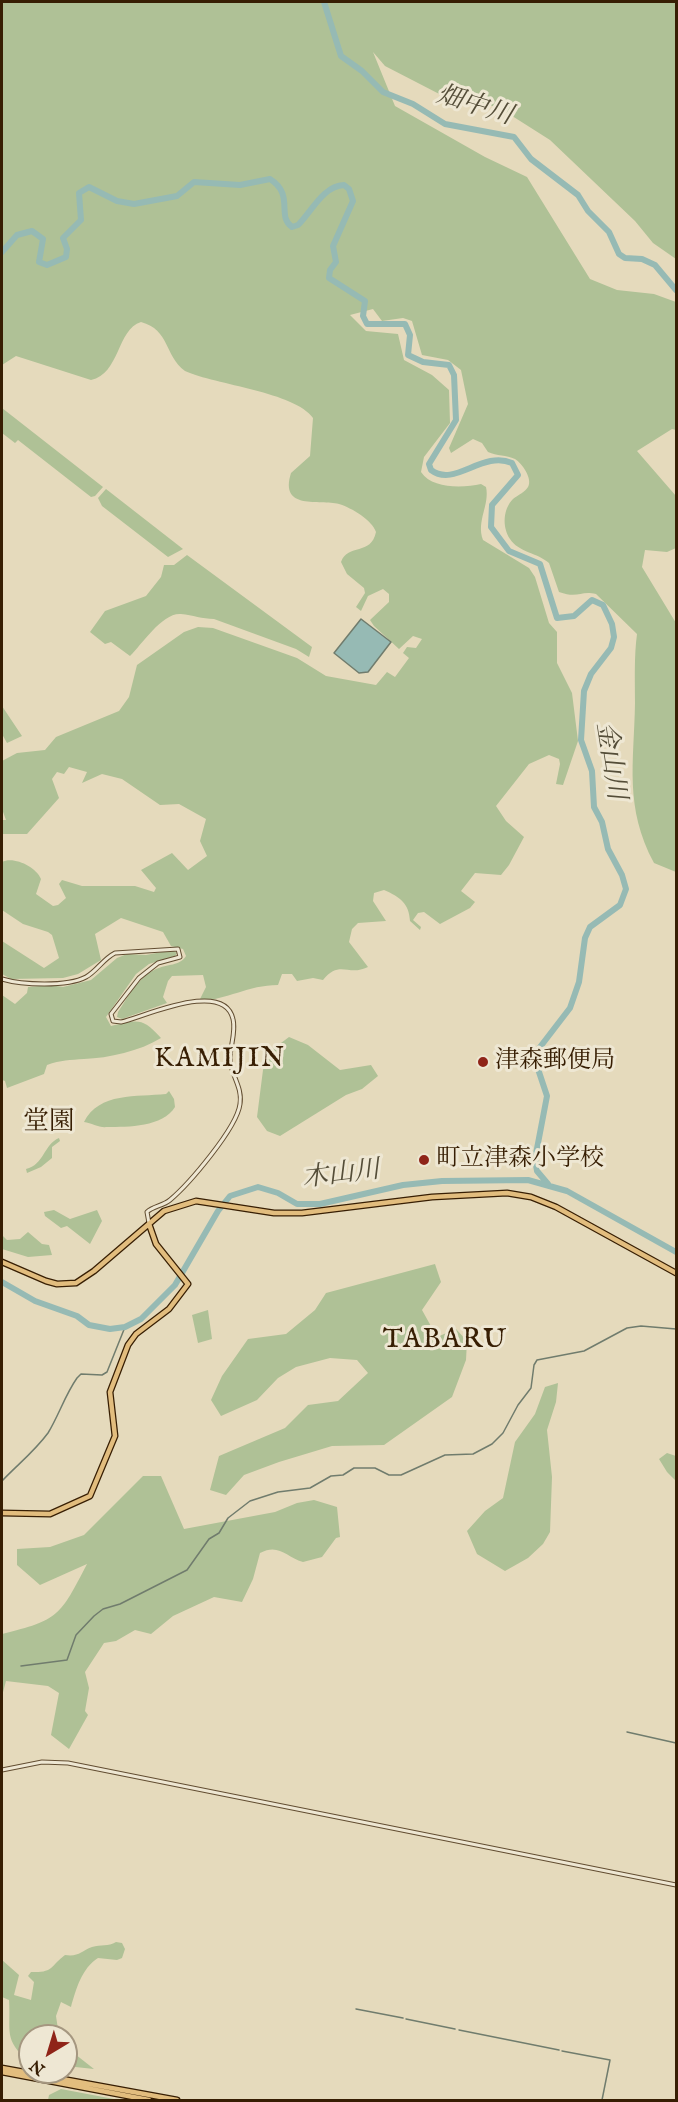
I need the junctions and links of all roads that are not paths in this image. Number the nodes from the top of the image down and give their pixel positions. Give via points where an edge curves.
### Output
1 (2, 979) edge
2 (149, 1224) junction
3 (2, 1262) edge
4 (676, 1274) edge
5 (2, 1513) edge
6 (2, 1770) edge
7 (676, 1885) edge
8 (2, 2070) edge
9 (149, 2100) edge
10 (177, 2100) edge

1 - 2 street via 38,984 73,982 93,972 115,953 173,948 178,949 180,957 158,963 139,978 111,1014 112,1021 131,1020 171,1004 190,1002 216,1002 232,1016 230,1058 241,1091 237,1114 189,1182 163,1206 147,1212
2 - 3 main road via 76,1283 46,1281
2 - 4 main road via 179,1205 209,1202 274,1213 302,1213 432,1197 520,1195 556,1207
2 - 5 main road via 156,1244 188,1284 159,1318 132,1339 110,1392 115,1436 90,1496 50,1514
6 - 7 street via 42,1762 68,1763
8 - 9 main road
8 - 10 main road

